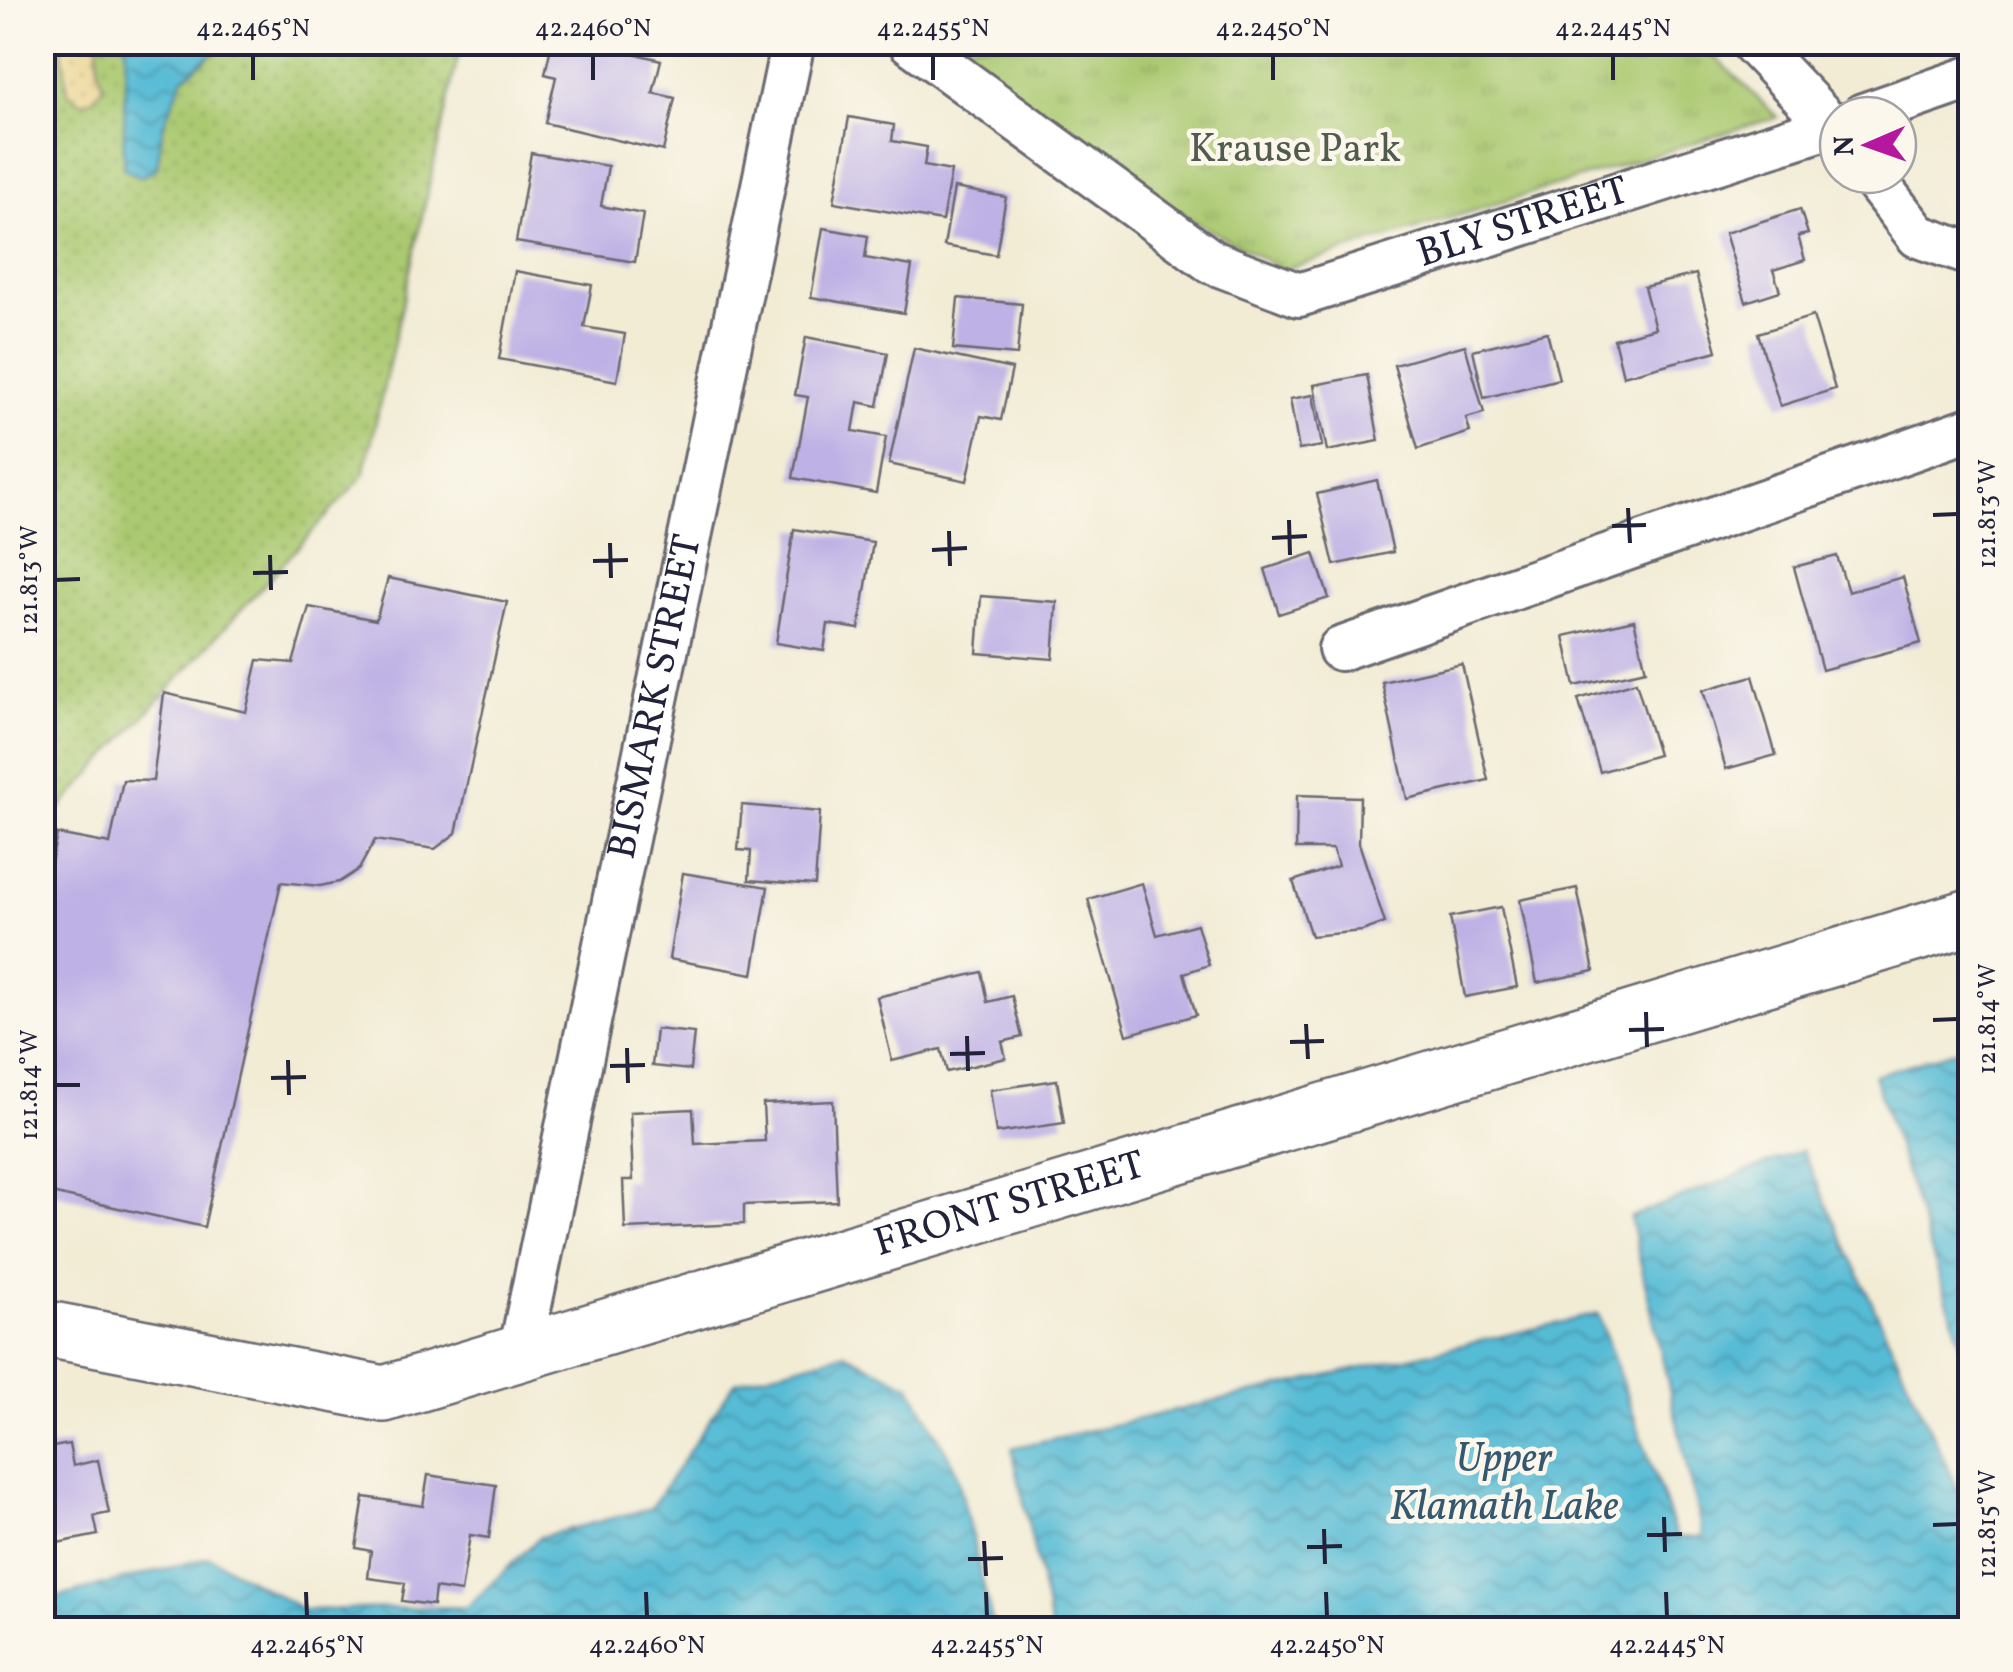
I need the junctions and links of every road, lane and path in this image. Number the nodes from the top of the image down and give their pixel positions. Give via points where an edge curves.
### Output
1 (793, 42) edge
2 (910, 42) edge
3 (1752, 42) edge
4 (1970, 78) edge
5 (1918, 97) edge
6 (1818, 101) edge
7 (1818, 132) edge
8 (1886, 195) edge
9 (1970, 254) edge
10 (1970, 429) edge
11 (1340, 650) dead end
12 (1970, 917) edge
13 (42, 1328) edge
14 (520, 1353) junction

1 - 14 street, BISMARK STREET
2 - 7 street, BLY STREET via 1212,262 1298,295
3 - 6 street
4 - 5 street, BLY STREET
8 - 9 street via 1918,236
10 - 11 street
12 - 14 street, FRONT STREET
13 - 14 street, FRONT STREET via 384,1394

